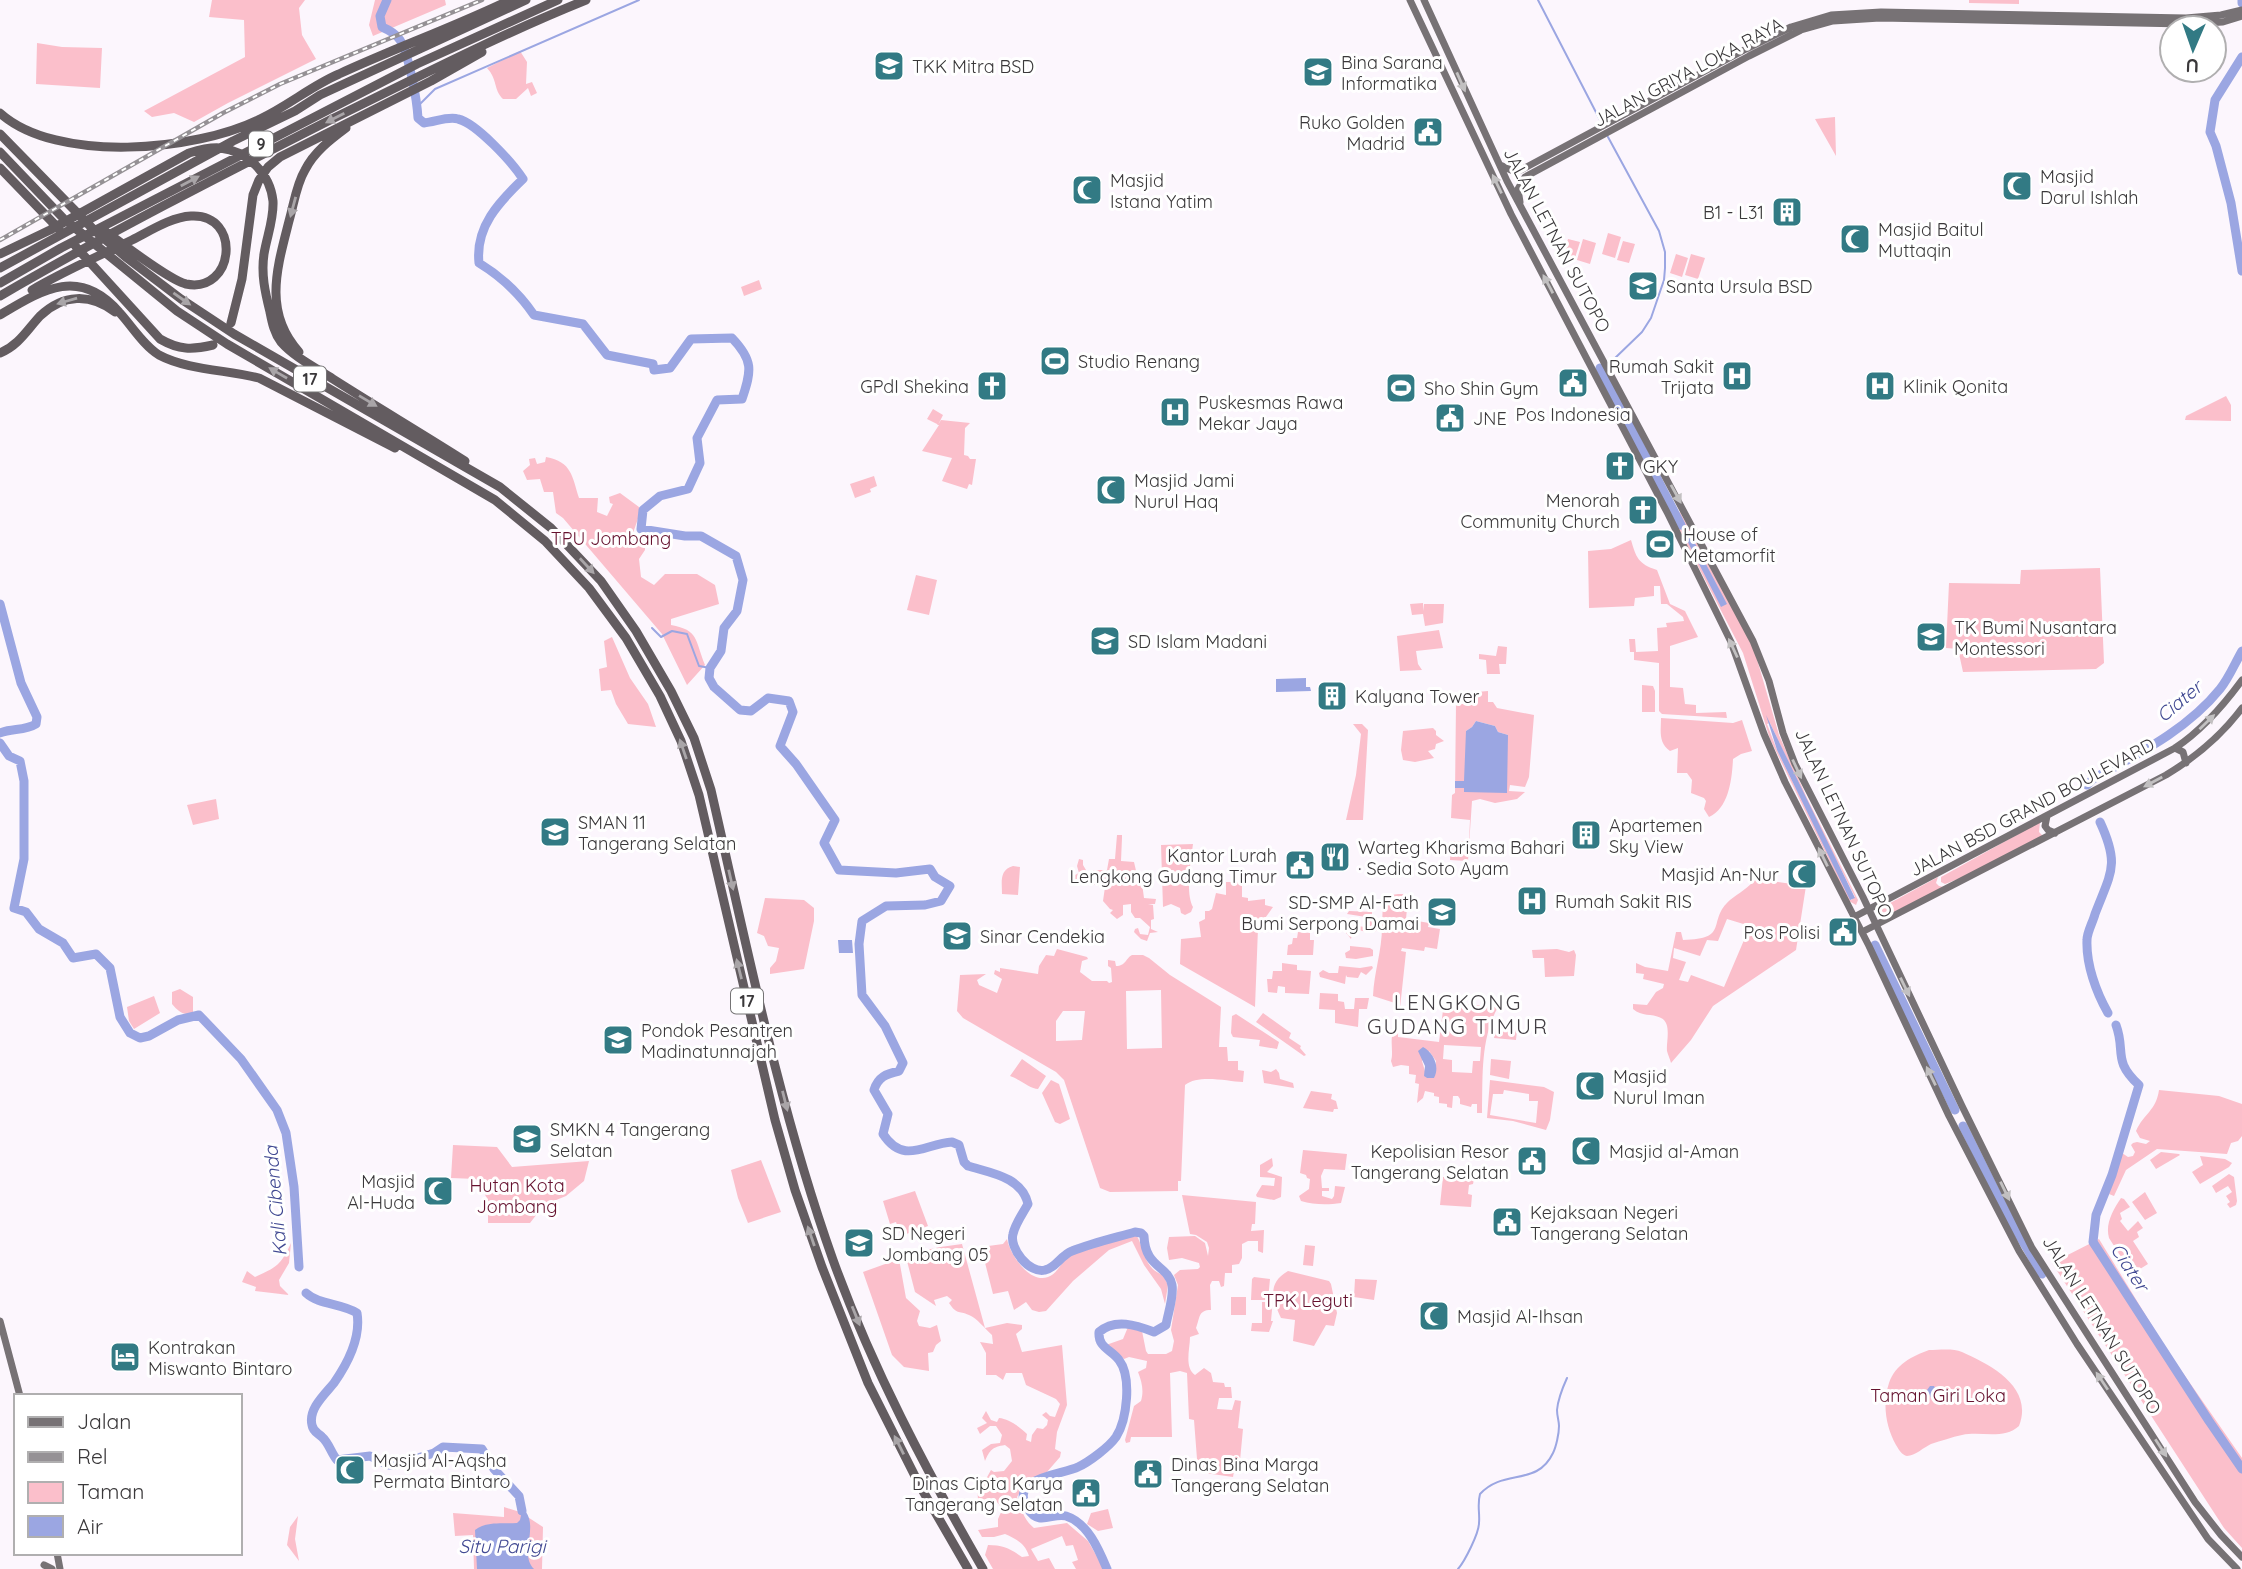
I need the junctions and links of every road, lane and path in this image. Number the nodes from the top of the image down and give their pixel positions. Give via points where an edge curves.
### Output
1 (510, 0) edge
2 (526, 0) edge
3 (545, 0) edge
4 (558, 0) edge
5 (586, 0) edge
6 (1410, 0) edge
7 (1424, 0) edge
8 (545, 16) junction
9 (2158, 18) edge
10 (494, 28) junction
11 (419, 45) junction
12 (388, 58) junction
13 (1734, 60) junction
14 (0, 113) edge
15 (361, 116) junction
16 (0, 134) edge
17 (0, 152) edge
18 (1500, 165) junction
19 (0, 167) edge
20 (118, 199) junction
21 (1520, 207) junction
22 (94, 212) junction
23 (133, 216) junction
24 (0, 254) edge
25 (132, 256) junction
26 (0, 268) edge
27 (0, 283) edge
28 (0, 296) edge
29 (0, 314) edge
30 (128, 322) junction
31 (231, 323) dead end
32 (213, 345) dead end
33 (0, 353) edge
34 (310, 364) junction
35 (464, 481) junction
36 (500, 487) junction
37 (2242, 680) edge
38 (2242, 708) edge
39 (2175, 748) junction
40 (2186, 763) junction
41 (2047, 816) junction
42 (2055, 834) junction
43 (1962, 861) junction
44 (1965, 878) junction
45 (1863, 897) junction
46 (1847, 903) junction
47 (1869, 911) junction
48 (1854, 918) junction
49 (1876, 925) junction
50 (1862, 932) junction
51 (1882, 940) junction
52 (1868, 944) junction
53 (1962, 1106) junction
54 (1950, 1115) junction
55 (1969, 1118) junction
56 (1955, 1127) junction
57 (0, 1321) edge
58 (19, 1394) edge
59 (2173, 1467) junction
60 (2164, 1474) junction
61 (2179, 1476) junction
62 (2169, 1482) junction
63 (2242, 1557) edge
64 (968, 1569) edge
65 (983, 1569) edge
66 (2237, 1569) edge

1 - 11 highway
2 - 11 highway
3 - 10 highway
4 - 10 highway, 9
5 - 8 highway, 9
46 -> 6 main road, JALAN LETNAN SUTOPO via 1785,782 1731,642 1528,245
7 -> 18 main road, JALAN LETNAN SUTOPO
8 - 15 highway
8 -> 23 highway, 9
9 - 13 main road, JALAN GRIYA LOKA RAYA via 1846,12 1803,22
23 -> 10 highway, 9 via 393,76
11 - 12 highway
12 - 14 highway via 337,74 260,120 177,145 144,148 71,142 25,130
12 - 20 highway via 295,111
13 - 18 main road, JALAN GRIYA LOKA RAYA via 1521,170
13 - 21 main road, JALAN GRIYA LOKA RAYA via 1525,177 1518,189
15 - 31 highway via 280,157 259,180
15 -> 34 highway via 323,146 304,170 276,272 282,326
16 - 25 highway, 17 via 66,203
35 -> 17 highway, 17 via 177,311 64,219
18 - 21 main road, JALAN LETNAN SUTOPO
19 - 32 highway via 160,339 186,350
20 - 22 highway
20 - 34 highway via 189,153 228,150 250,160 261,171 271,194 262,279 272,322 282,344
21 -> 45 main road, JALAN LETNAN SUTOPO via 1753,640 1791,756
22 - 24 highway
22 - 26 highway
23 - 27 highway, 9 via 61,248
23 - 28 highway, 9
25 - 29 highway via 178,282 204,283 223,265 224,234 210,219 178,218 50,279
25 -> 36 highway, 17 via 181,299 234,334
29 - 30 highway via 50,288 64,286 106,298
30 -> 33 highway via 98,302 72,298 51,307 21,339
30 - 35 highway via 158,354 259,378
34 -> 36 highway
64 -> 35 highway, 17 via 868,1383 795,1190 699,795 681,741 626,638 589,588 545,541
36 -> 65 highway, 17 via 551,528 601,581 636,631 694,738 711,790 789,1119 834,1263 881,1378
39 -> 37 main road, JALAN BSD GRAND BOULEVARD via 2226,702
38 - 40 main road, JALAN BSD GRAND BOULEVARD
39 - 40 main road via 2183,752
39 - 41 main road, JALAN BSD GRAND BOULEVARD
40 -> 42 main road, JALAN BSD GRAND BOULEVARD
41 - 42 main road via 2045,826
41 - 43 main road, JALAN BSD GRAND BOULEVARD
42 - 44 main road, JALAN BSD GRAND BOULEVARD
43 - 44 main road via 1938,881 1945,885
43 - 47 main road, JALAN BSD GRAND BOULEVARD
44 - 49 main road, JALAN BSD GRAND BOULEVARD
45 - 46 main road via 1859,907
45 - 47 main road, JALAN LETNAN SUTOPO
46 - 48 main road, JALAN LETNAN SUTOPO
47 - 48 main road, JALAN BSD GRAND BOULEVARD
47 - 49 main road, JALAN LETNAN SUTOPO
48 - 50 main road, JALAN LETNAN SUTOPO
49 - 50 main road, JALAN BSD GRAND BOULEVARD
49 - 51 main road, JALAN LETNAN SUTOPO
50 - 52 main road, JALAN LETNAN SUTOPO
51 - 52 main road via 1871,935
51 -> 53 main road, JALAN LETNAN SUTOPO
54 -> 52 main road, JALAN LETNAN SUTOPO
53 - 54 main road via 1959,1114
53 - 55 main road, JALAN LETNAN SUTOPO
54 - 56 main road, JALAN LETNAN SUTOPO
55 - 56 main road
55 -> 59 main road, JALAN LETNAN SUTOPO via 2032,1248
60 -> 56 main road, JALAN LETNAN SUTOPO via 2018,1251
57 - 58 main road
59 - 60 main road
59 - 61 main road, JALAN LETNAN SUTOPO
60 - 62 main road, JALAN LETNAN SUTOPO
61 - 62 main road
61 - 63 main road, JALAN LETNAN SUTOPO
62 - 66 main road, JALAN LETNAN SUTOPO via 2208,1539

